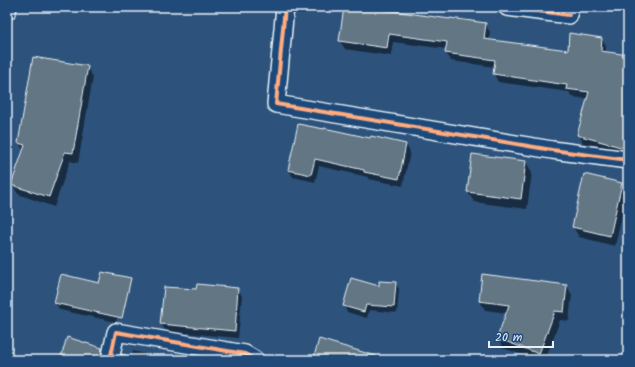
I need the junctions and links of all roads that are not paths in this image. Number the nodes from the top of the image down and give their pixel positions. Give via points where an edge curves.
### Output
1 (8, 7) edge
2 (285, 7) edge
3 (507, 7) edge
4 (7, 10) edge
5 (569, 15) dead end
6 (628, 160) edge
7 (110, 360) edge
8 (255, 360) edge

1 - 4 street
2 - 6 street via 276,104 552,150
3 - 5 street
7 - 8 street via 116,332 245,354

